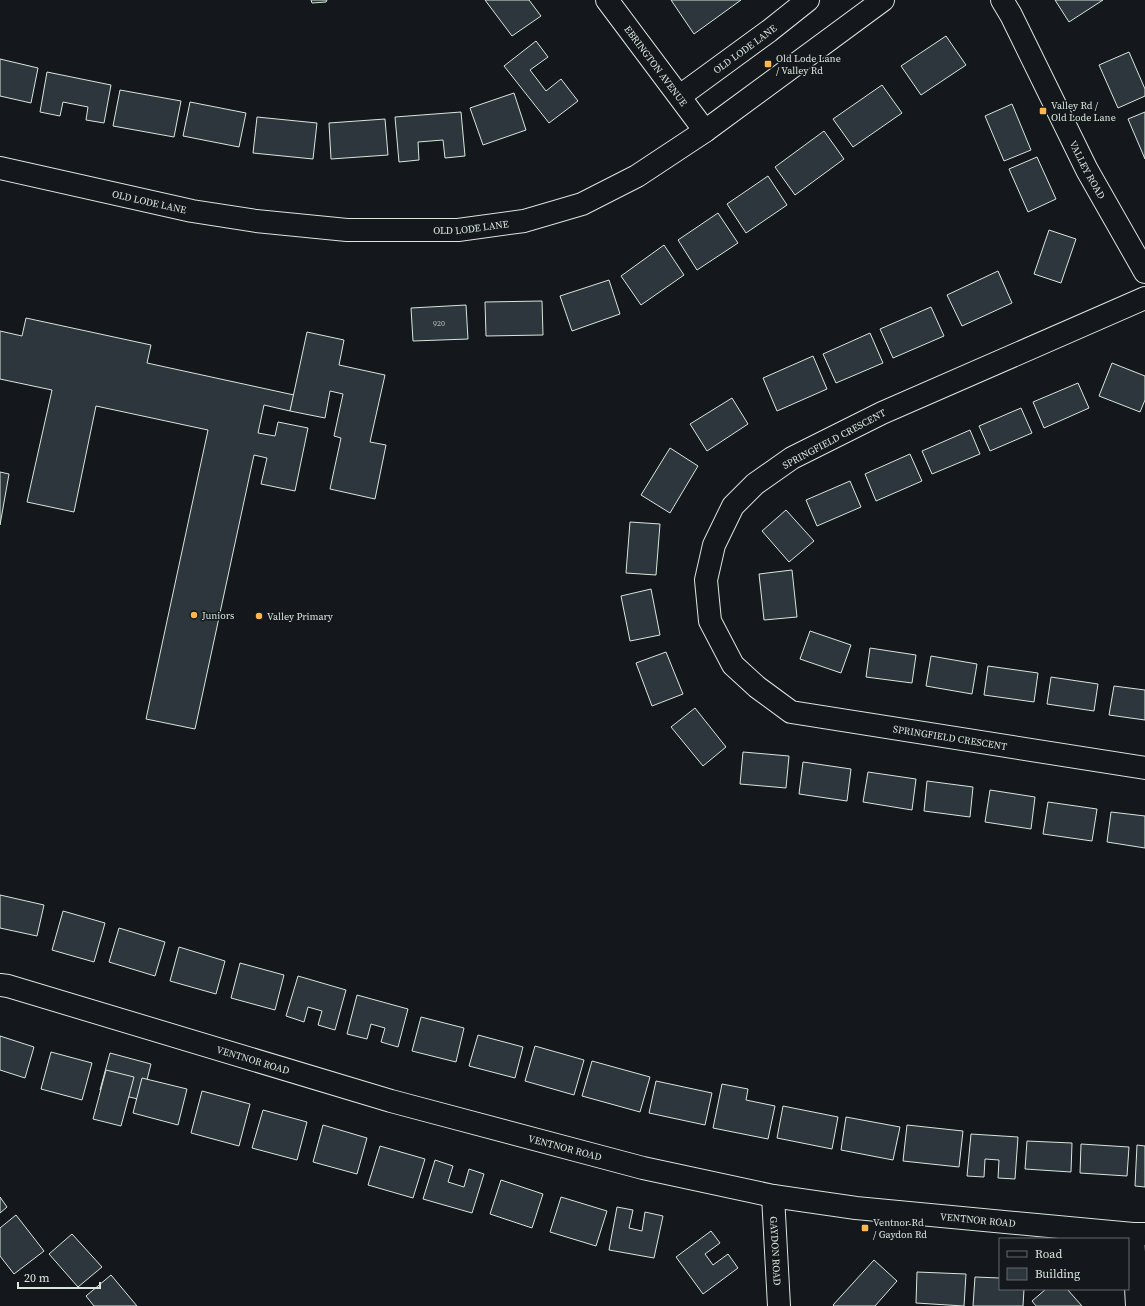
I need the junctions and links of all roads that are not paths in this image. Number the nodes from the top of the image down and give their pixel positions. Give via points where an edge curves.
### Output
1 (607, 0) edge
2 (808, 0) edge
3 (883, 0) edge
4 (1002, 0) edge
5 (680, 96) junction
6 (705, 131) junction
7 (0, 168) edge
8 (1145, 272) edge
9 (1145, 298) edge
10 (1145, 768) edge
11 (0, 985) edge
12 (773, 1196) junction
13 (1139, 1234) edge
14 (779, 1306) edge
15 (1137, 1306) edge

1 - 5 street, EBRINGTON AVENUE
2 - 5 street, OLD LODE LANE
3 - 6 street, OLD LODE LANE
4 - 8 street, VALLEY ROAD via 1087,170
5 - 6 street, EBRINGTON AVENUE
6 - 7 street, OLD LODE LANE via 637,176 582,204 524,221 458,230 347,230 256,221 192,211
9 - 10 street, SPRINGFIELD CRESCENT via 882,413 792,458 755,484 733,506 714,545 706,580 710,621 733,665 791,712
11 - 12 street, VENTNOR ROAD via 398,1103 643,1168
12 - 13 street, VENTNOR ROAD via 856,1208
12 - 14 street, GAYDON ROAD
13 - 15 street

